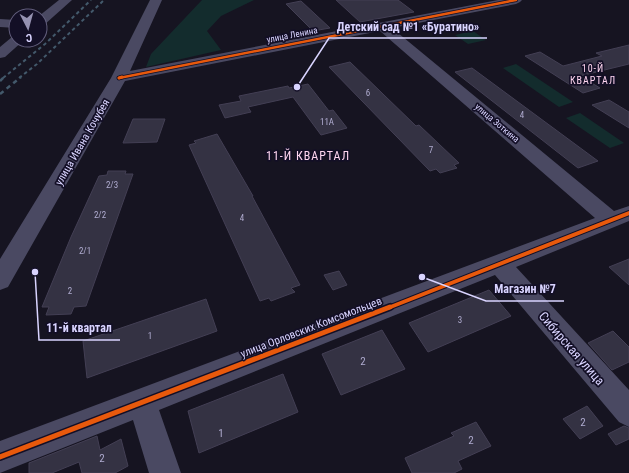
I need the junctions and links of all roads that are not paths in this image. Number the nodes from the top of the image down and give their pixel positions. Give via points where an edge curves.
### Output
1 (66, 0) edge
2 (156, 0) edge
3 (516, 0) edge
4 (48, 15) edge
5 (382, 26) junction
6 (8, 47) edge
7 (0, 54) edge
8 (119, 78) junction
9 (620, 217) edge
10 (500, 265) junction
11 (0, 280) edge
12 (142, 403) junction
13 (629, 412) edge
14 (4, 462) edge
15 (165, 473) edge

1 - 4 street
2 - 8 street, улица Ивана Кочубея
3 - 5 street, улица Ленина
5 - 8 street, улица Ленина
5 - 9 street, улица Зоткина
6 - 7 street
8 - 11 street, улица Ивана Кочубея
9 - 10 street, улица Орловских Комсомольцев
10 - 12 street, улица Орловских Комсомольцев
10 - 13 street, Сибирская улица
12 - 14 street, улица Орловских Комсомольцев
12 - 15 street

